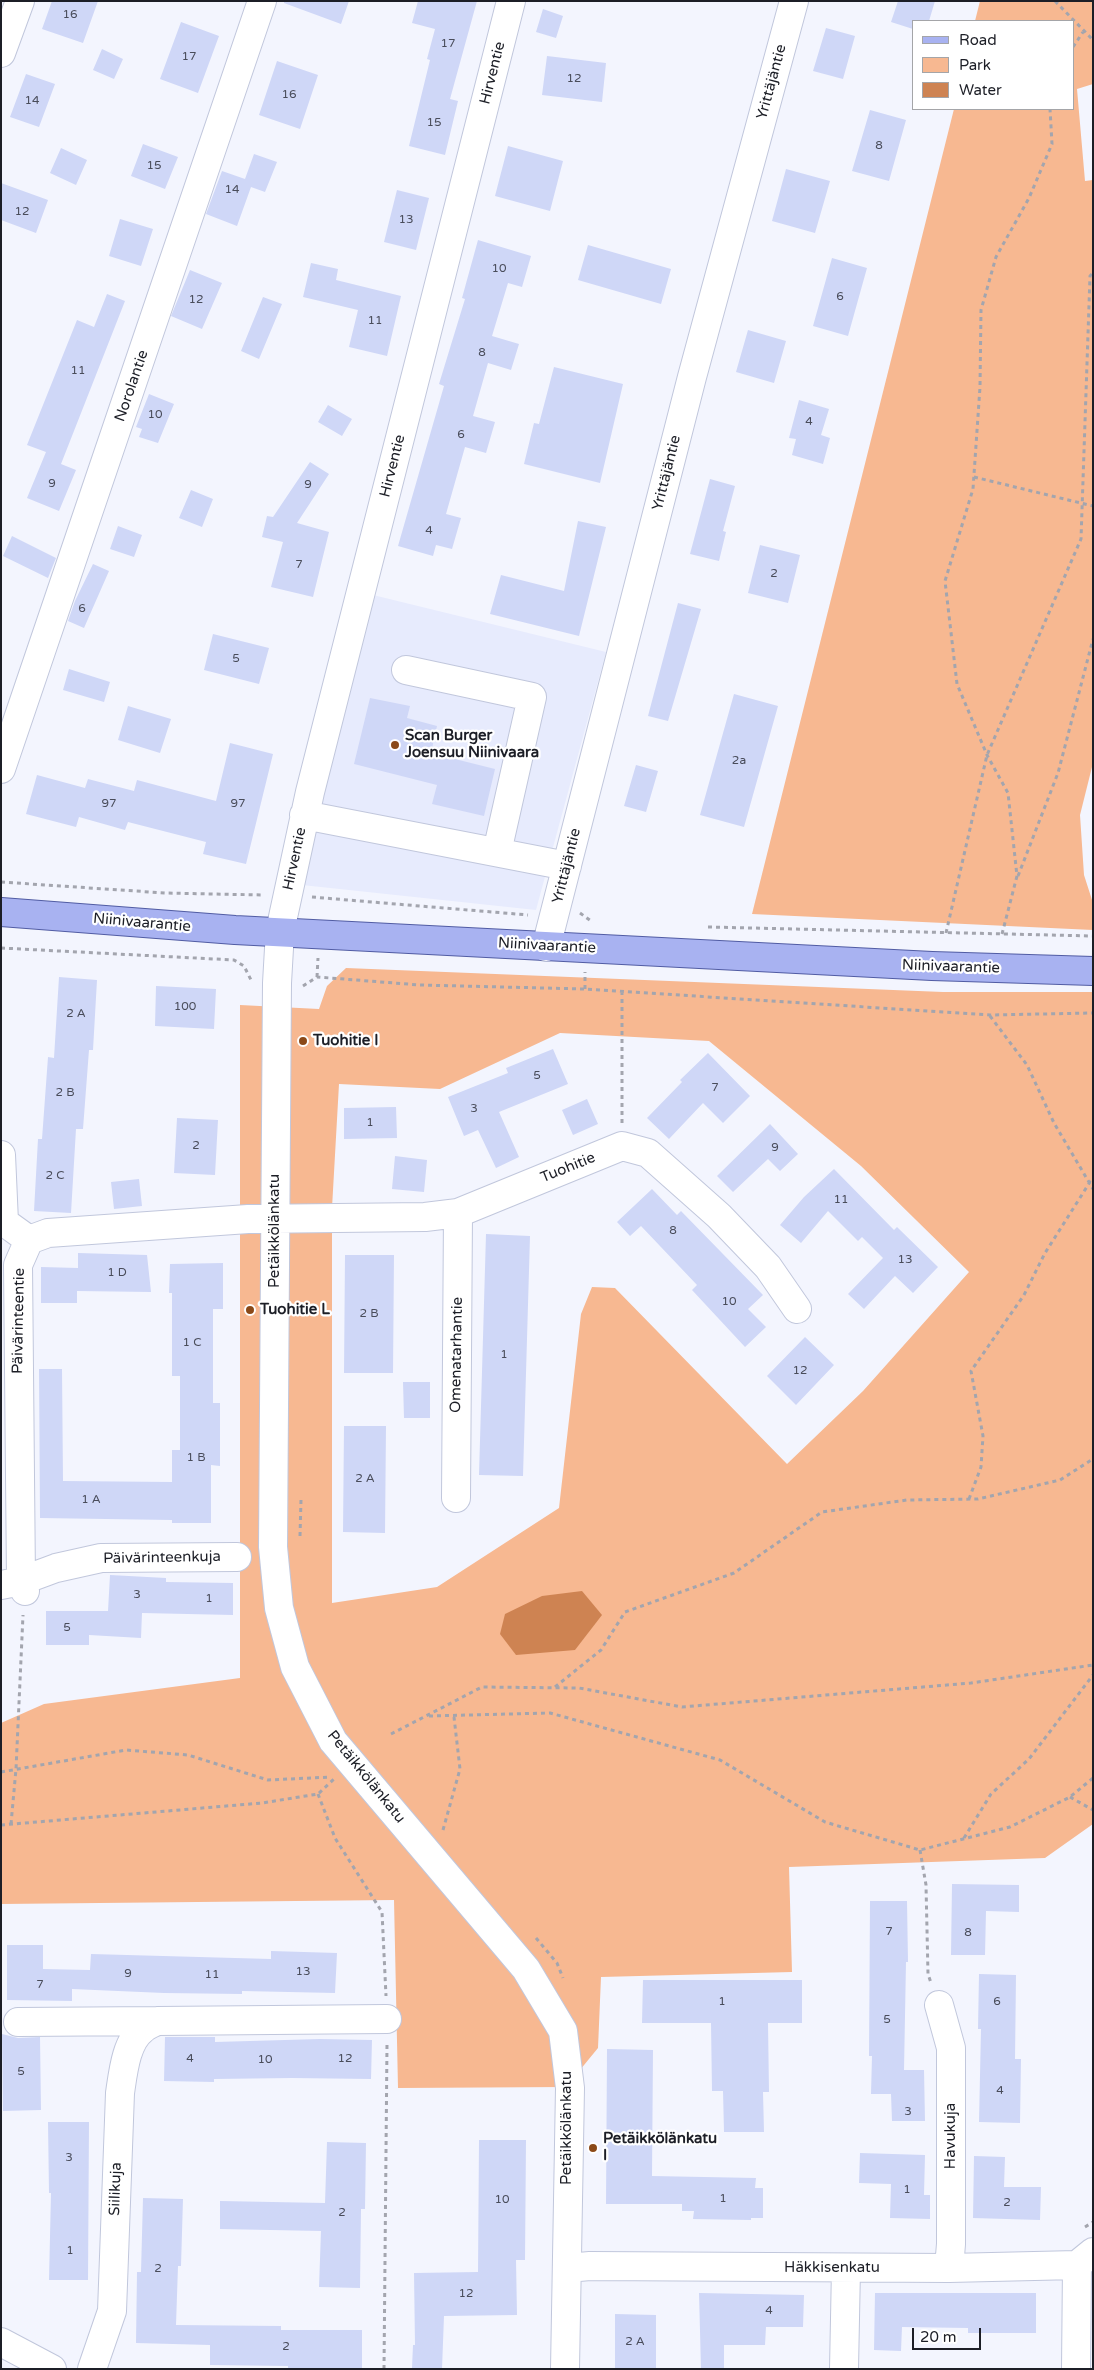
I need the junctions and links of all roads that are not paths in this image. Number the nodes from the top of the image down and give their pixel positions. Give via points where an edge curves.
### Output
1 (20, 1) edge
2 (262, 1) edge
3 (511, 1) edge
4 (794, 1) edge
5 (1, 53) edge
6 (406, 670) dead end
7 (1, 770) edge
8 (304, 816) junction
9 (497, 852) junction
10 (567, 866) junction
11 (1, 912) edge
12 (280, 931) junction
13 (546, 947) junction
14 (1093, 971) edge
15 (1, 1155) edge
16 (458, 1213) junction
17 (275, 1219) junction
18 (3, 1222) edge
19 (29, 1240) junction
20 (797, 1309) dead end
21 (456, 1498) dead end
22 (237, 1557) dead end
23 (16, 1586) edge
24 (939, 2005) road end
25 (388, 2019) road end
26 (157, 2021) junction
27 (18, 2022) dead end
28 (1085, 2258) edge
29 (567, 2268) junction
30 (846, 2268) junction
31 (949, 2268) junction
32 (1, 2342) edge
33 (52, 2369) edge
34 (92, 2369) edge
35 (565, 2369) edge
36 (844, 2369) edge
37 (1076, 2369) edge

1 - 5 street
2 - 7 street, Norolantie
3 - 8 street, Hirventie
4 - 10 street, Yrittäjäntie via 692,377
6 - 9 street via 532,697
8 - 9 street
8 - 12 street, Hirventie
9 - 10 street
10 - 13 street, Yrittäjäntie
11 - 12 main road, Niinivaarantie
12 - 13 main road, Niinivaarantie
12 - 17 street, Petäikkölänkatu via 276,983
13 - 14 main road, Niinivaarantie
15 - 18 street
16 - 17 street, Tuohitie via 425,1217
16 - 20 street, Tuohitie via 622,1146 648,1154 719,1216 768,1267
16 - 21 street, Omenatarhantie
17 - 19 street via 48,1232
17 - 29 street, Petäikkölänkatu via 273,1547 279,1608 295,1667 333,1741 526,1969 563,2031 570,2088
18 - 19 street
19 - 23 street, Päivärinteentie via 18,1265
22 - 23 street, Päivärinteenkuja via 101,1558 56,1568
24 - 31 street, Havukuja via 951,2048
25 - 26 street
26 - 27 street
26 - 34 street, Siilikuja via 142,2029 134,2040 125,2066 120,2093 112,2311
28 - 31 street, Häkkisenkatu
28 - 37 street
29 - 30 street, Häkkisenkatu
29 - 35 street, Petäikkölänkatu
30 - 31 street, Häkkisenkatu
30 - 36 street
32 - 33 street

